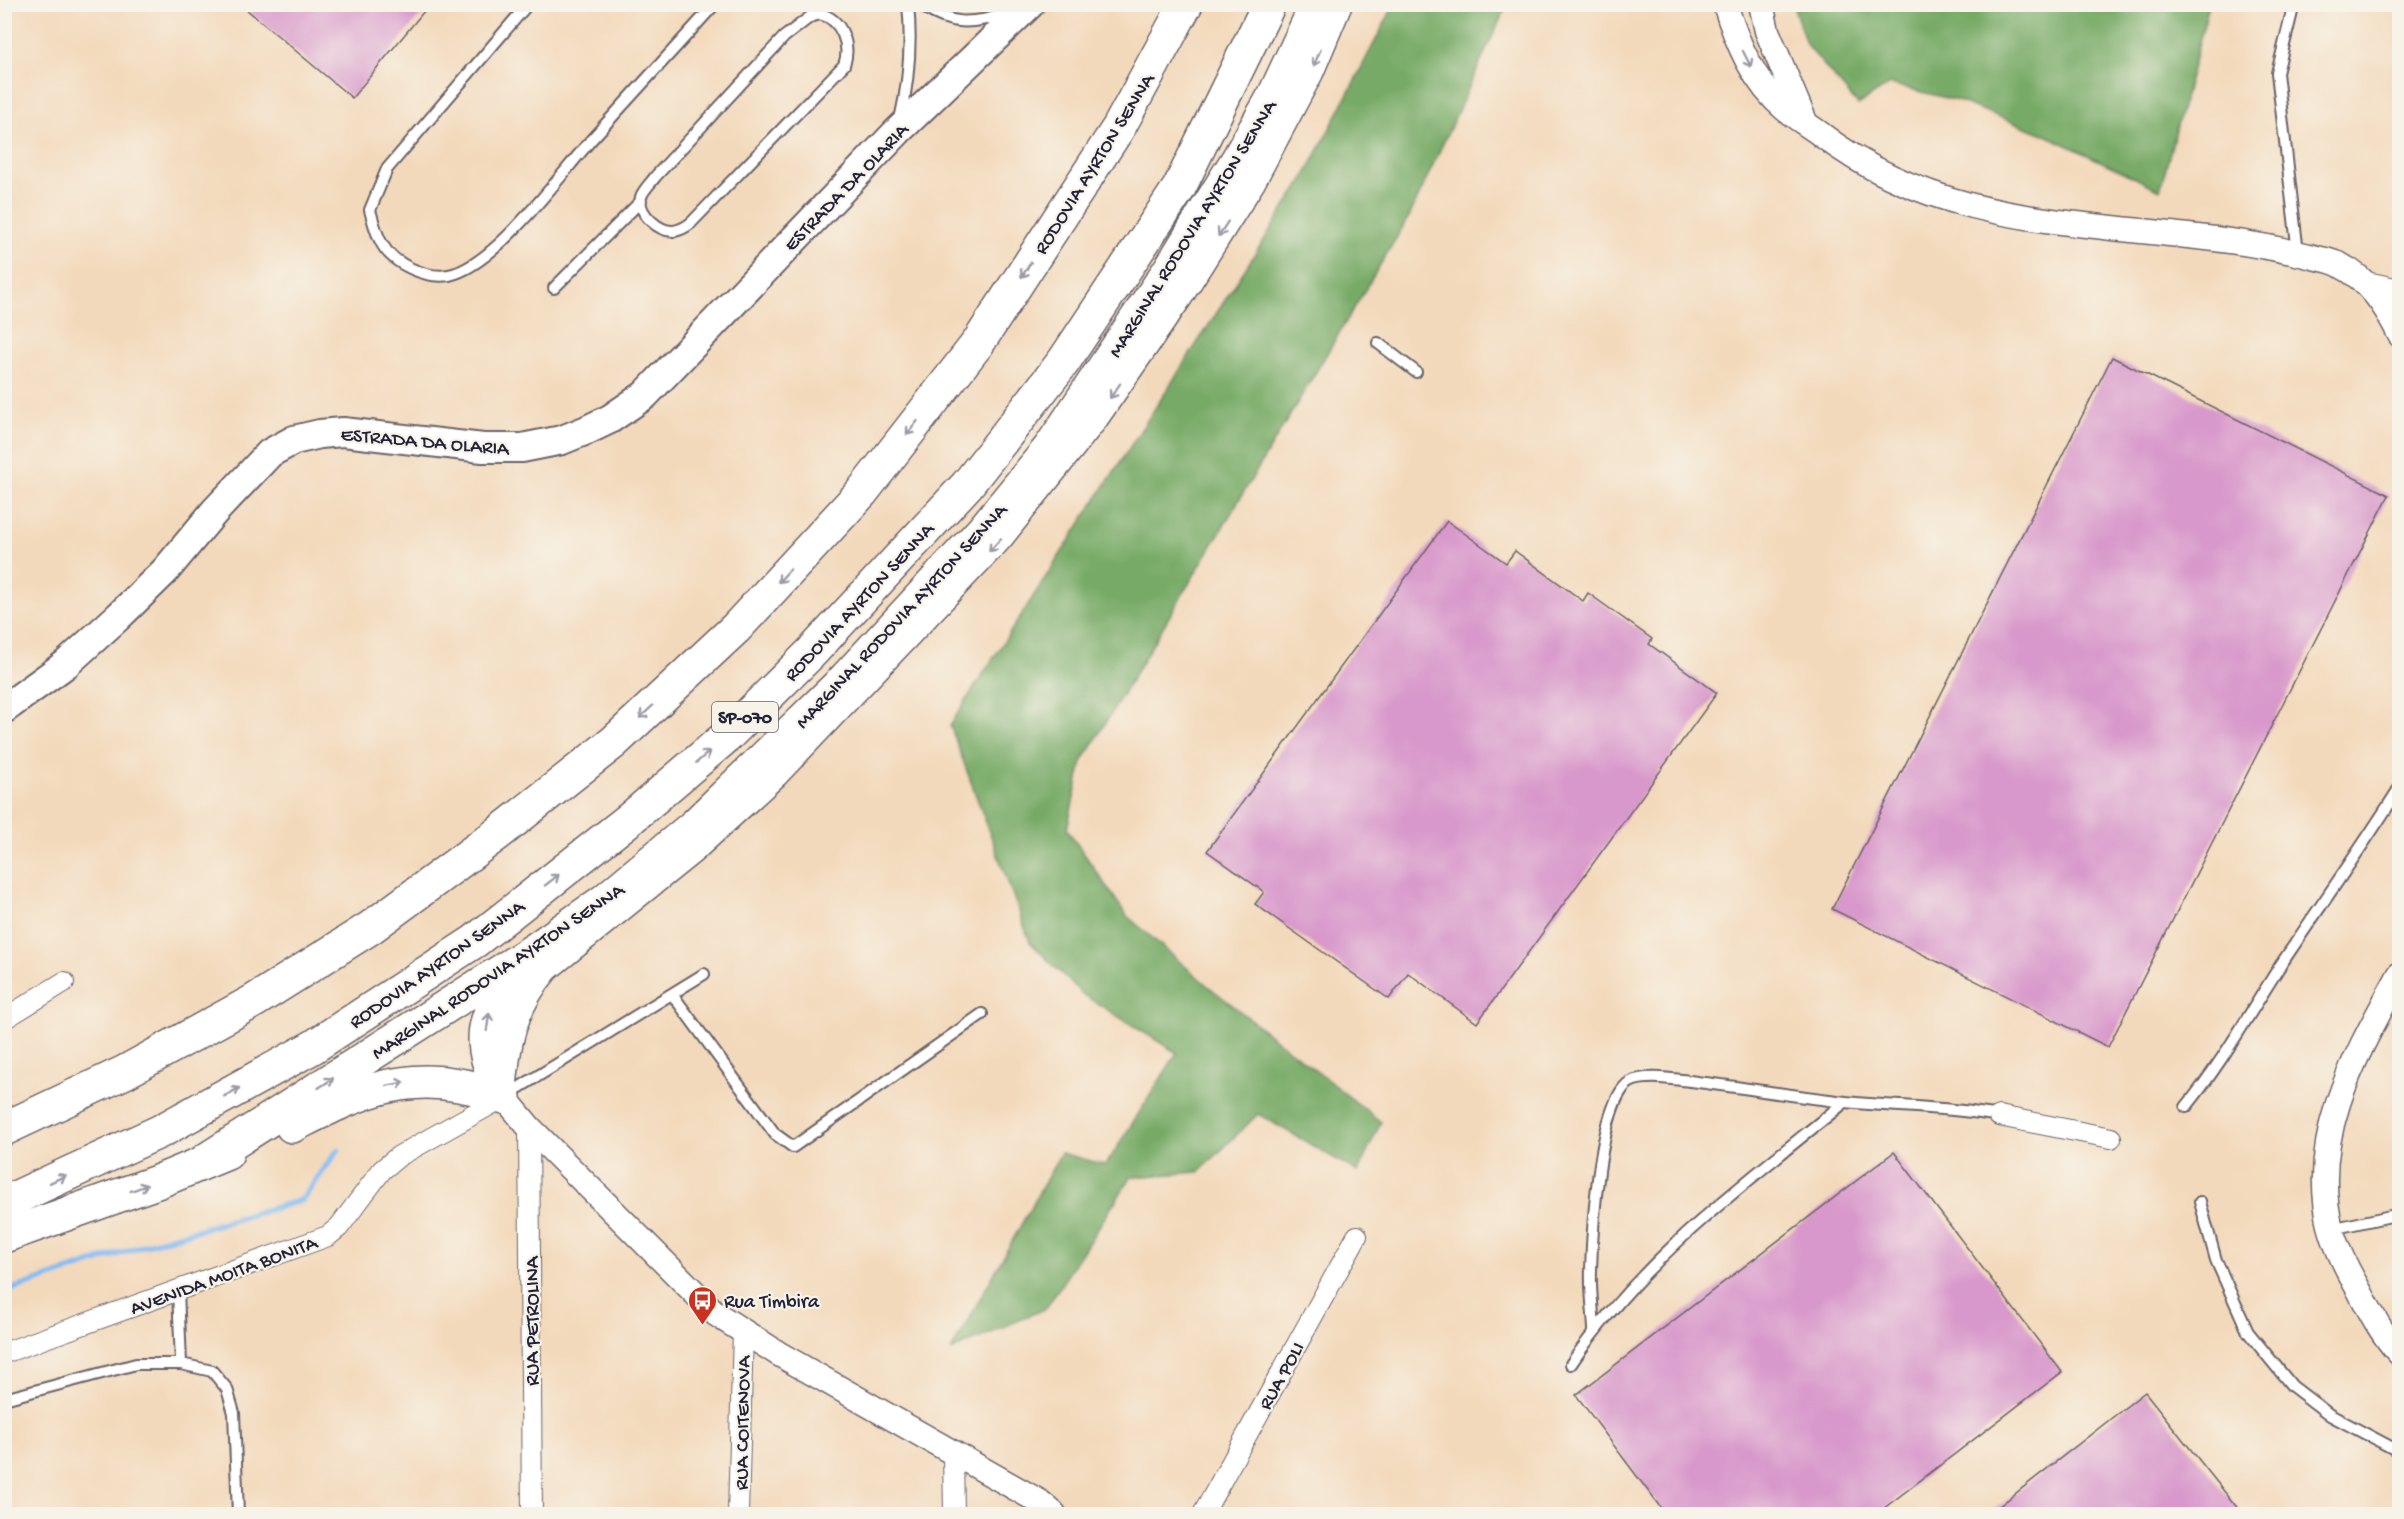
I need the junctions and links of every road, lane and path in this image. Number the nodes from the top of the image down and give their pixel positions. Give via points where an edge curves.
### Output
1 (528, 4) edge
2 (715, 4) edge
3 (908, 4) edge
4 (919, 4) edge
5 (1186, 4) edge
6 (1269, 4) edge
7 (1317, 4) edge
8 (1340, 4) edge
9 (1725, 4) edge
10 (1761, 4) edge
11 (2294, 4) edge
12 (1029, 6) edge
13 (824, 10) edge
14 (1806, 124) junction
15 (898, 131) junction
16 (641, 201) junction
17 (2298, 254) junction
18 (2367, 282) junction
19 (554, 288) dead end
20 (2400, 289) edge
21 (2400, 335) edge
22 (1378, 343) dead end
23 (1416, 372) dead end
24 (4, 709) edge
25 (2400, 787) edge
26 (536, 949) junction
27 (704, 974) dead end
28 (2400, 974) edge
29 (64, 982) dead end
30 (672, 994) junction
31 (982, 1014) dead end
32 (4, 1019) edge
33 (504, 1097) junction
34 (1845, 1102) junction
35 (2186, 1107) dead end
36 (1999, 1116) joint
37 (529, 1127) junction
38 (4, 1129) edge
39 (2111, 1138) dead end
40 (206, 1160) junction
41 (2200, 1202) dead end
42 (4, 1203) edge
43 (2400, 1214) edge
44 (2331, 1229) junction
45 (4, 1236) edge
46 (1357, 1236) dead end
47 (178, 1290) junction
48 (1594, 1329) junction
49 (743, 1331) junction
50 (4, 1353) edge
51 (2400, 1354) edge
52 (181, 1364) junction
53 (1571, 1364) dead end
54 (4, 1399) edge
55 (953, 1452) junction
56 (2400, 1452) edge
57 (238, 1515) edge
58 (532, 1515) edge
59 (738, 1515) edge
60 (954, 1515) edge
61 (1054, 1515) edge
62 (1203, 1515) edge

1 - 2 lane via 387,169 369,210 382,245 401,264 420,272 447,275 469,268 511,233
3 - 15 lane via 909,78
4 - 12 lane via 961,23
5 -> 38 highway, RODOVIA AYRTON SENNA via 1119,127 978,344 862,492 736,628 614,742 370,928 254,1001 135,1067
42 -> 6 highway, RODOVIA AYRTON SENNA / SP-070 via 161,1131 313,1047 475,941 631,818 727,736 967,484 1064,362 1179,188
7 - 26 highway, MARGINAL RODOVIA AYRTON SENNA via 1269,105 1170,269 1050,448 983,530 845,680 695,825 604,901
8 -> 33 street, MARGINAL RODOVIA AYRTON SENNA via 1311,73 1253,182 1179,299 1095,420 1000,539 776,775 693,851 548,969 534,985 519,1010 507,1057
9 -> 14 street via 1752,70 1785,109
10 - 14 street via 1767,31
11 - 17 lane via 2277,74
12 - 15 main road, ESTRADA DA OLARIA
13 - 16 lane via 783,37 655,177
13 - 16 lane via 845,38 848,49 844,66 691,224 680,230 663,229 645,214
14 - 17 street via 1890,177 1929,194 1987,210 2050,222 2236,241
15 - 24 main road, ESTRADA DA OLARIA via 645,395 610,419 562,440 522,448 483,448 343,432 294,440 270,453 165,571 119,616 66,664
16 - 19 lane
17 - 18 street via 2338,264
18 - 20 street
18 - 21 street
22 - 23 lane
25 - 35 lane via 2228,1052
33 -> 26 highway via 489,1070 489,1011
40 -> 26 highway, MARGINAL RODOVIA AYRTON SENNA
27 - 30 lane
28 - 44 street via 2366,1037 2337,1103 2329,1132 2325,1185
29 - 32 street
30 - 31 lane via 775,1134 793,1146
30 - 33 lane
33 - 37 street
40 -> 33 highway via 390,1084 445,1082 477,1087
33 - 47 street, AVENIDA MOITA BONITA via 399,1156 382,1170 328,1236
34 - 36 lane
34 - 48 lane via 1666,1250
34 - 48 lane via 1685,1080 1650,1078 1630,1082 1620,1092 1612,1110 1603,1144 1591,1271
36 - 39 street
37 - 49 street via 716,1314
37 - 58 street, RUA PETROLINA
45 -> 40 highway via 157,1182
41 - 56 lane via 2216,1260 2248,1332 2292,1386 2330,1415
43 - 44 lane
44 - 51 street via 2348,1272
46 - 62 street, RUA POLI
47 - 50 street, AVENIDA MOITA BONITA
47 - 52 lane
48 - 53 lane
49 - 55 street
49 - 59 street, RUA COITENOVA
52 - 54 lane via 136,1364
52 - 57 lane via 212,1371 227,1389 234,1413
55 - 60 street
55 - 61 street via 1040,1502

